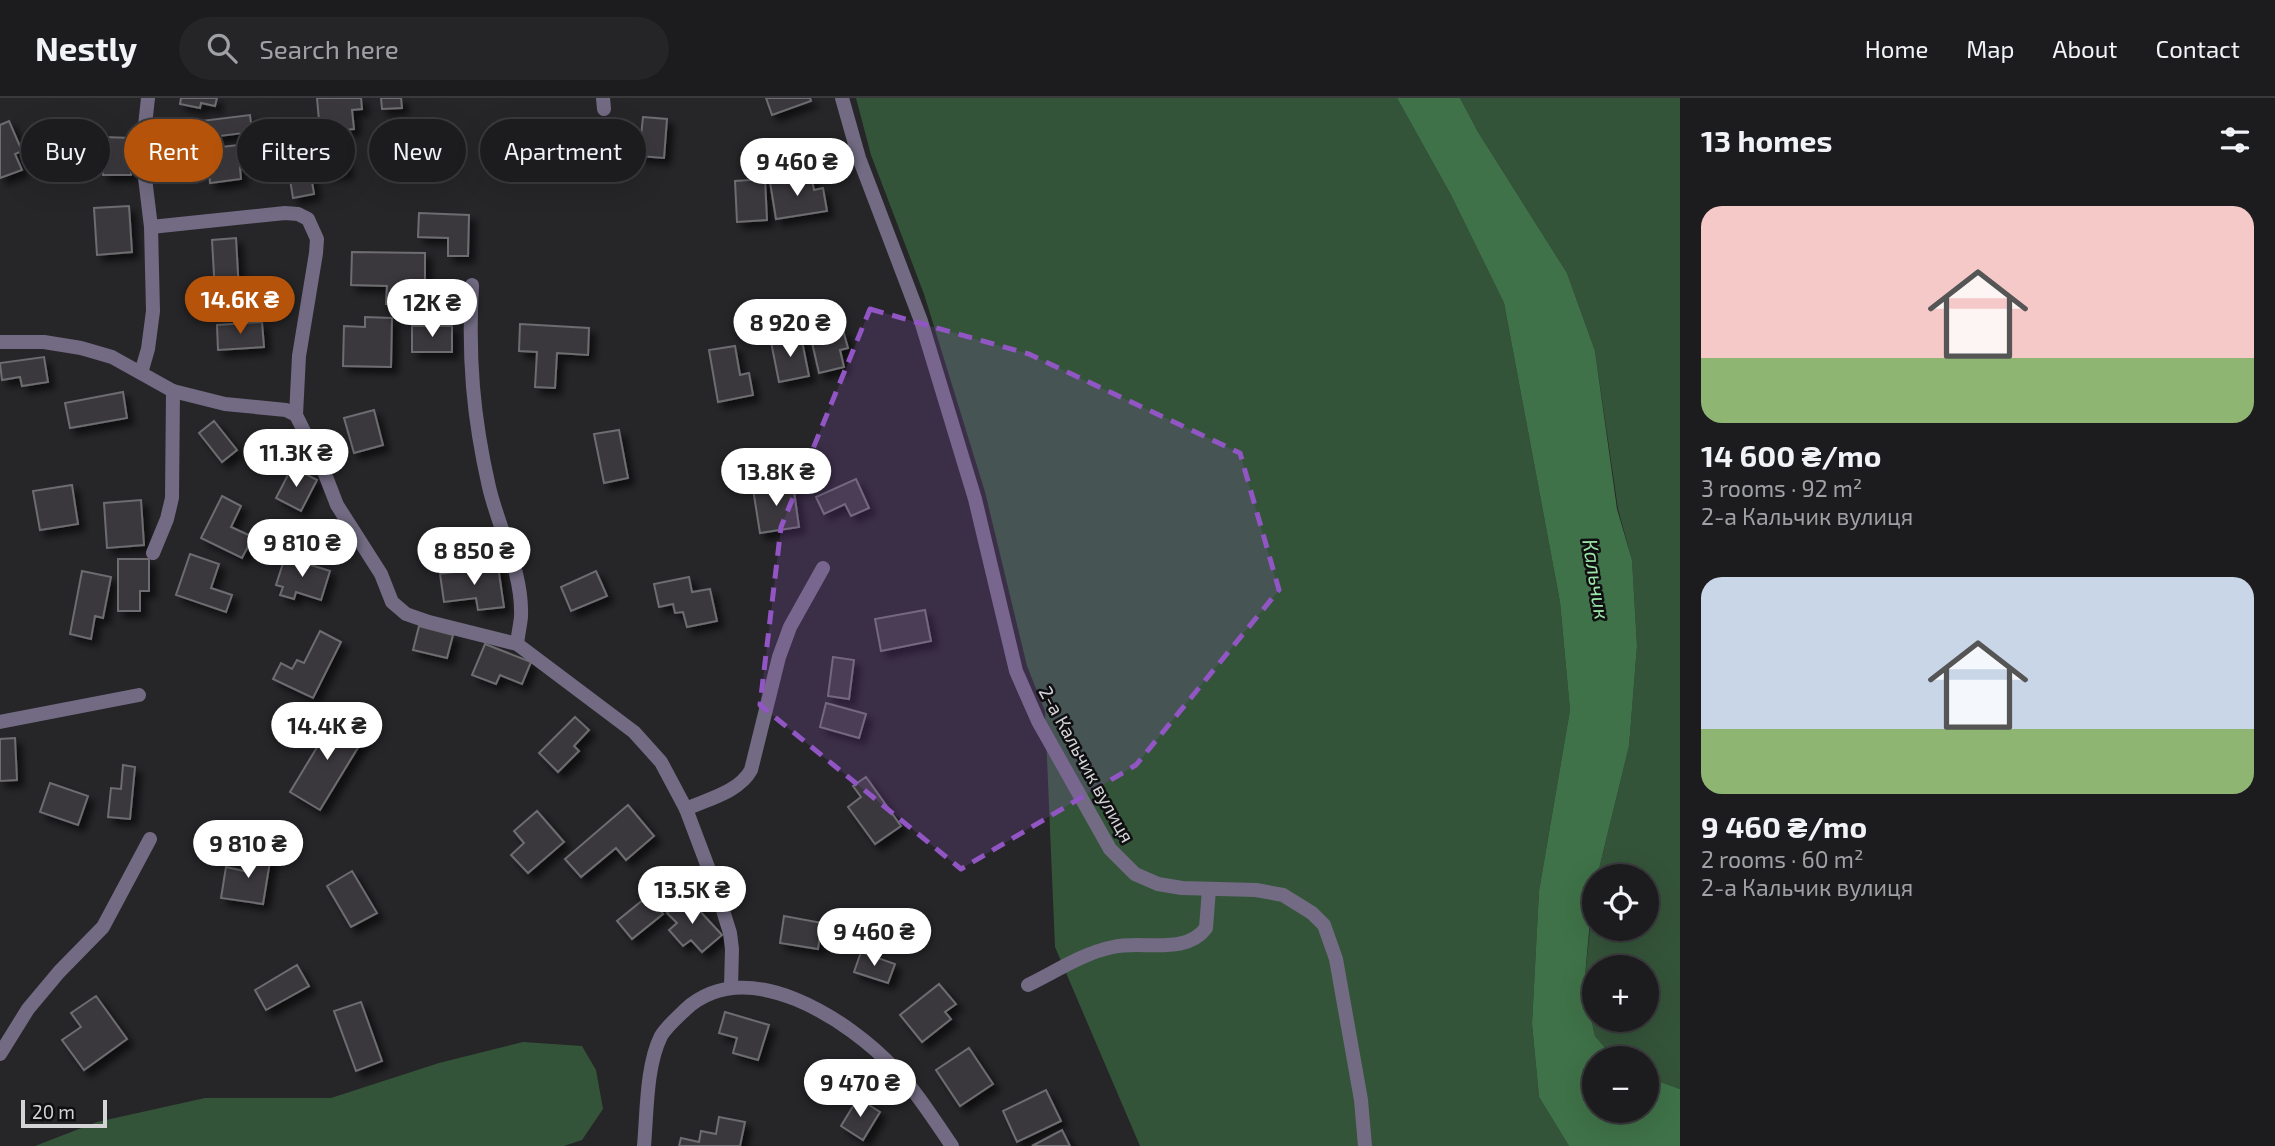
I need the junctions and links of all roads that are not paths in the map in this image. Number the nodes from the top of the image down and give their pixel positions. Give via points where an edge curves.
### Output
1 (148, 98) edge
2 (842, 98) edge
3 (151, 227) junction
4 (472, 285) dead end
5 (0, 342) edge
6 (141, 373) junction
7 (173, 391) junction
8 (296, 415) junction
9 (153, 553) dead end
10 (822, 568) dead end
11 (517, 644) junction
12 (139, 695) dead end
13 (0, 722) edge
14 (686, 809) junction
15 (150, 839) dead end
16 (1209, 889) junction
17 (1028, 985) dead end
18 (731, 987) junction
19 (0, 1054) edge
20 (644, 1146) edge
21 (952, 1146) edge
22 (1365, 1146) edge

1 - 3 street via 142,153
2 - 16 street, 2-а Кальчик вулиця via 859,158 921,321 975,499 1016,671 1038,721 1098,830 1123,864 1158,884
3 - 6 street via 153,311
3 - 8 street via 285,213 308,219 317,239 299,356
4 - 11 street via 469,349 474,410 490,492 515,573 521,618
5 - 6 street via 81,348 112,357
6 - 7 street
7 - 8 street
7 - 9 street via 172,498
8 - 11 street via 337,505 381,574 392,602 406,614 429,622
10 - 14 street via 783,647 747,778 739,786
11 - 14 street via 634,732 661,762
12 - 13 street
14 - 18 street via 730,933
15 - 19 street via 103,927 28,1009
16 - 17 street via 1206,928 1192,941 1114,946
16 - 22 street, 2-а Кальчик вулиця via 1283,895 1324,925 1336,959
18 - 20 street via 705,995 662,1034 654,1054
18 - 21 street via 796,998 864,1040 895,1069

